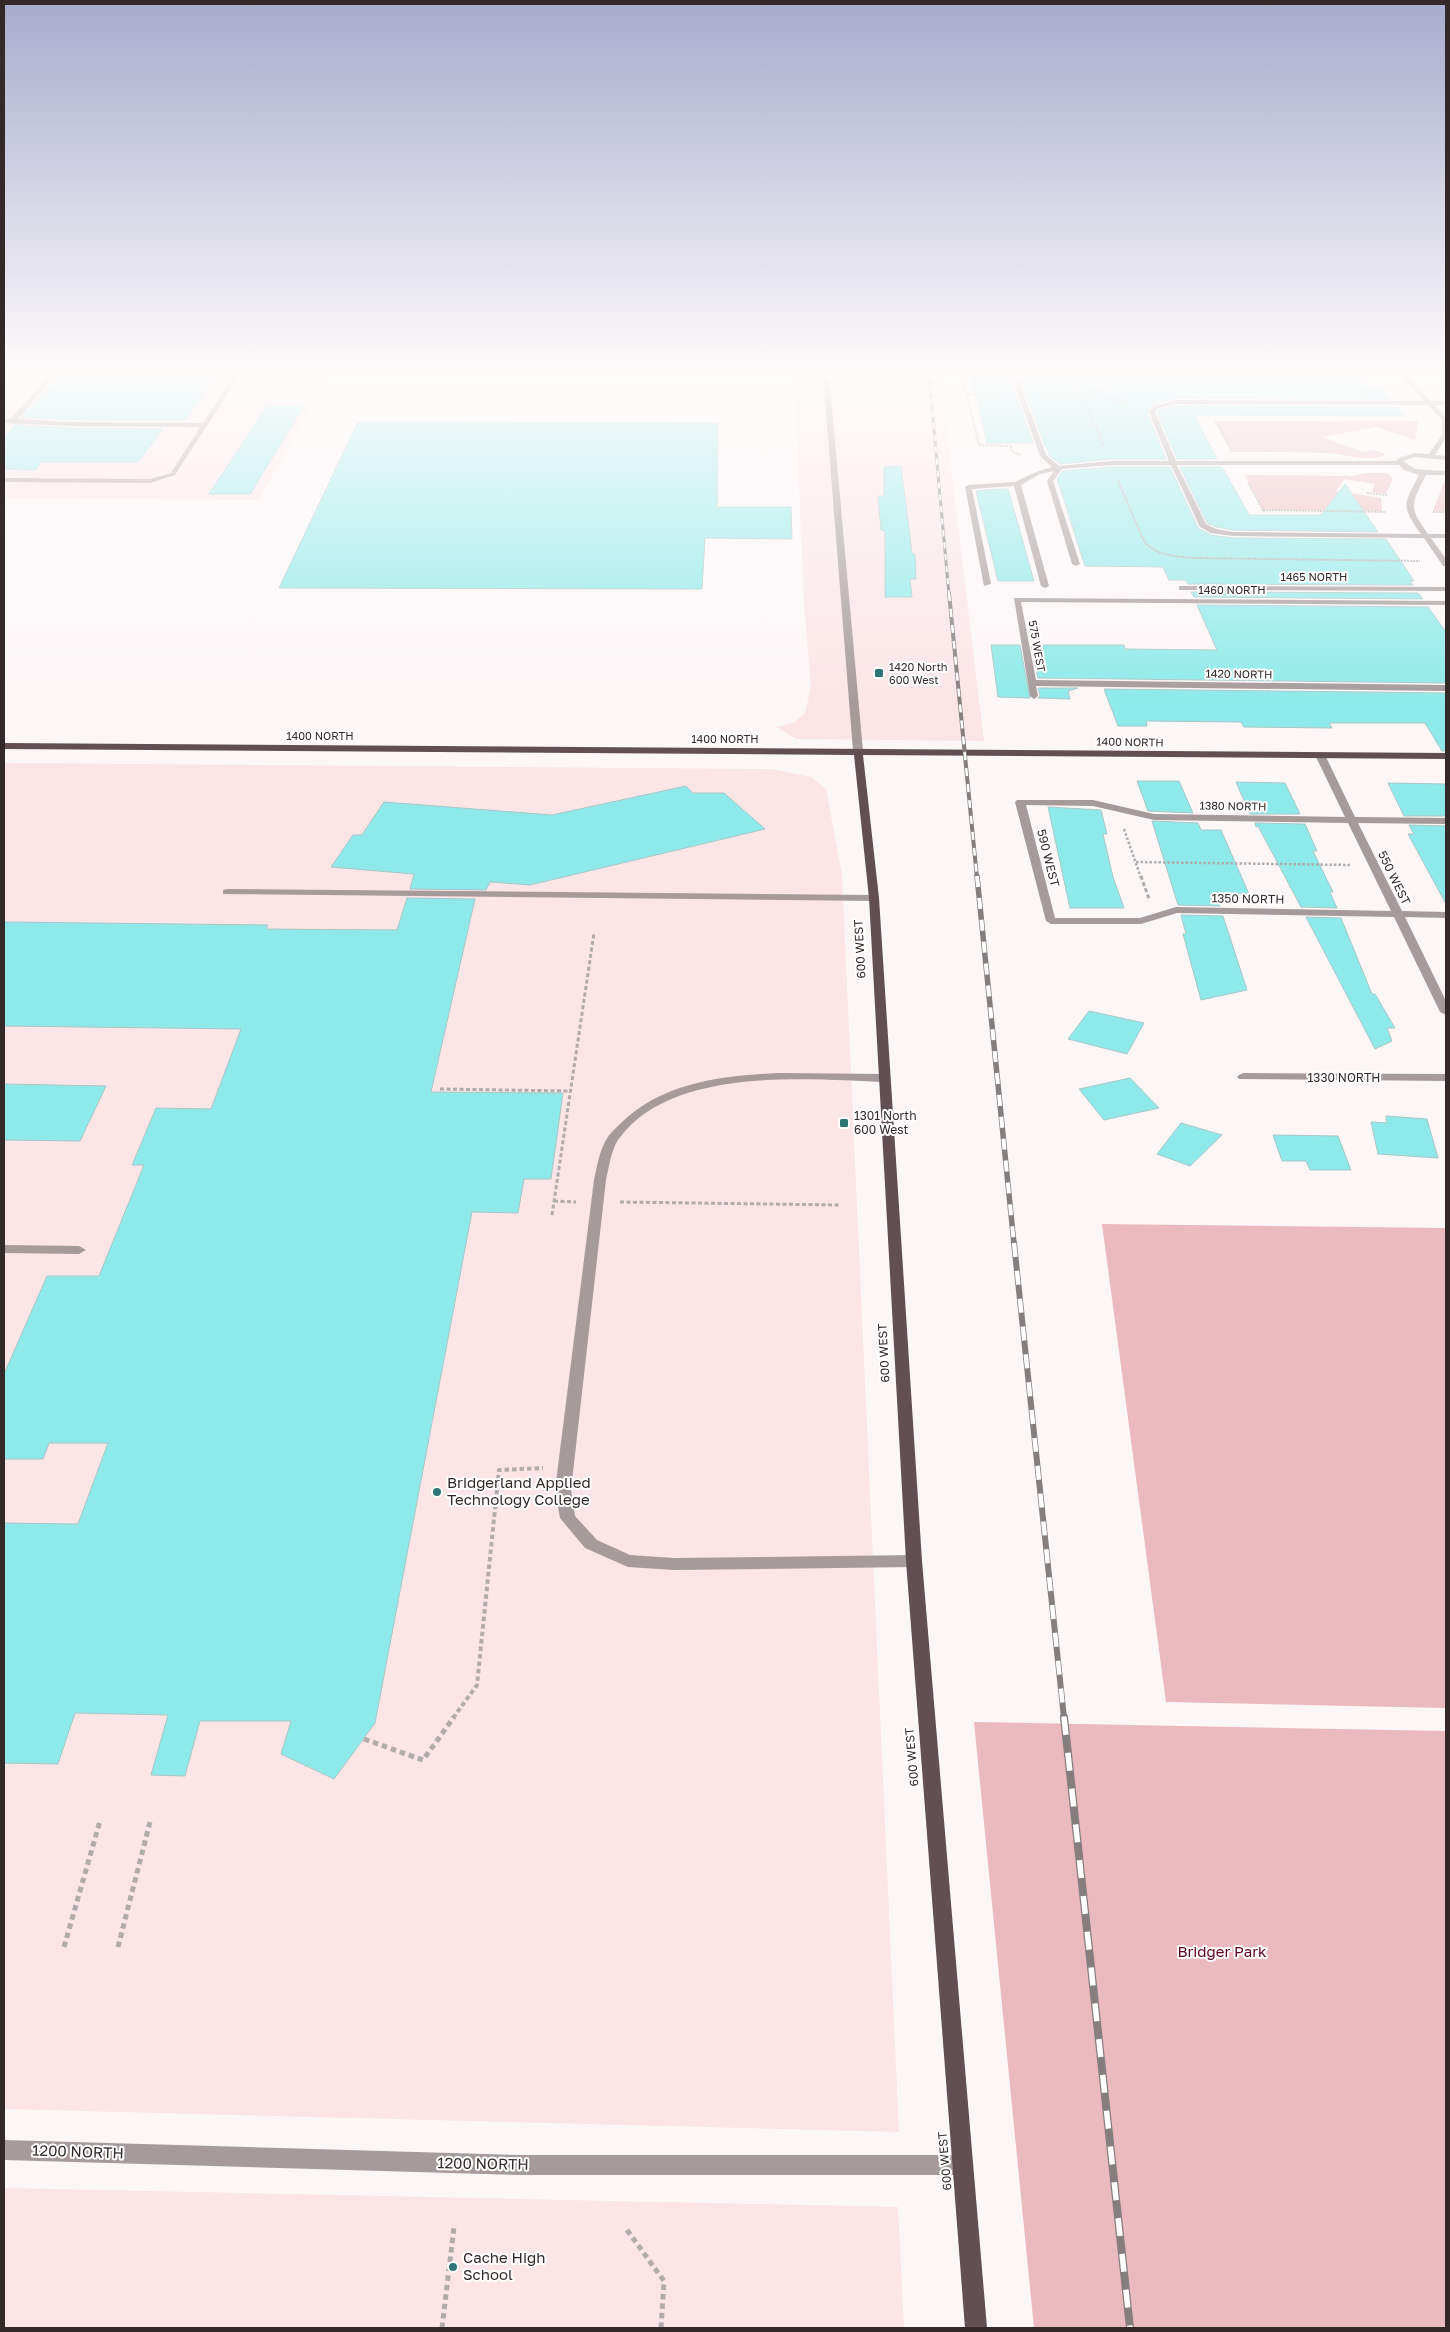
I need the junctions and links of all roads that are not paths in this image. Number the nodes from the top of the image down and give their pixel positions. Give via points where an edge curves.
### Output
1 (835, 484) edge
2 (1018, 484) joint
3 (1051, 484) edge
4 (1183, 484) edge
5 (1418, 484) edge
6 (1426, 536) junction
7 (1446, 536) edge
8 (1076, 564) dead end
9 (1446, 564) edge
10 (987, 584) dead end
11 (1045, 586) dead end
12 (1182, 588) dead end
13 (1446, 589) edge
14 (1017, 600) joint
15 (1446, 603) edge
16 (1032, 683) junction
17 (1446, 688) edge
18 (1034, 696) dead end
19 (4, 746) edge
20 (858, 751) junction
21 (1320, 755) junction
22 (1446, 756) edge
23 (1020, 802) joint
24 (1352, 821) junction
25 (1446, 821) edge
26 (227, 892) dead end
27 (874, 898) junction
28 (1399, 915) junction
29 (1446, 915) edge
30 (1051, 922) joint
31 (1446, 1012) edge
32 (1243, 1077) dead end
33 (885, 1078) junction
34 (1446, 1078) edge
35 (4, 1249) edge
36 (79, 1250) dead end
37 (914, 1561) junction
38 (4, 2150) edge
39 (962, 2165) junction
40 (976, 2328) edge

1 - 20 street, 600 WEST
2 - 10 street via 968,487
2 - 11 street
3 - 8 street
4 - 6 street via 1203,525 1214,531 1233,534
5 - 6 street via 1409,501 1411,515
6 - 7 street
6 - 9 street
12 - 13 street, 1465 NORTH
14 - 15 street, 1460 NORTH
14 - 16 street, 575 WEST
16 - 17 street, 1420 NORTH
16 - 18 street, 575 WEST
19 - 20 main road, 1400 NORTH
20 - 21 main road, 1400 NORTH
20 - 27 main road, 600 WEST
21 - 22 main road, 1400 NORTH
21 - 24 street, 550 WEST
23 - 24 street, 1380 NORTH via 1093,803 1154,817
23 - 30 street, 590 WEST
24 - 25 street, 1380 NORTH
24 - 28 street, 550 WEST
26 - 27 street
27 - 33 main road, 600 WEST
28 - 29 street, 1350 NORTH
28 - 30 street, 1350 NORTH via 1176,910 1141,921
28 - 31 street, 550 WEST
32 - 34 street, 1330 NORTH
33 - 37 main road, 600 WEST
33 - 37 street via 720,1080 677,1092 642,1110 613,1138 600,1180 563,1490 568,1518 591,1544 628,1561 674,1564
35 - 36 street
37 - 39 main road, 600 WEST
38 - 39 street, 1200 NORTH via 520,2165
39 - 40 main road, 600 WEST

